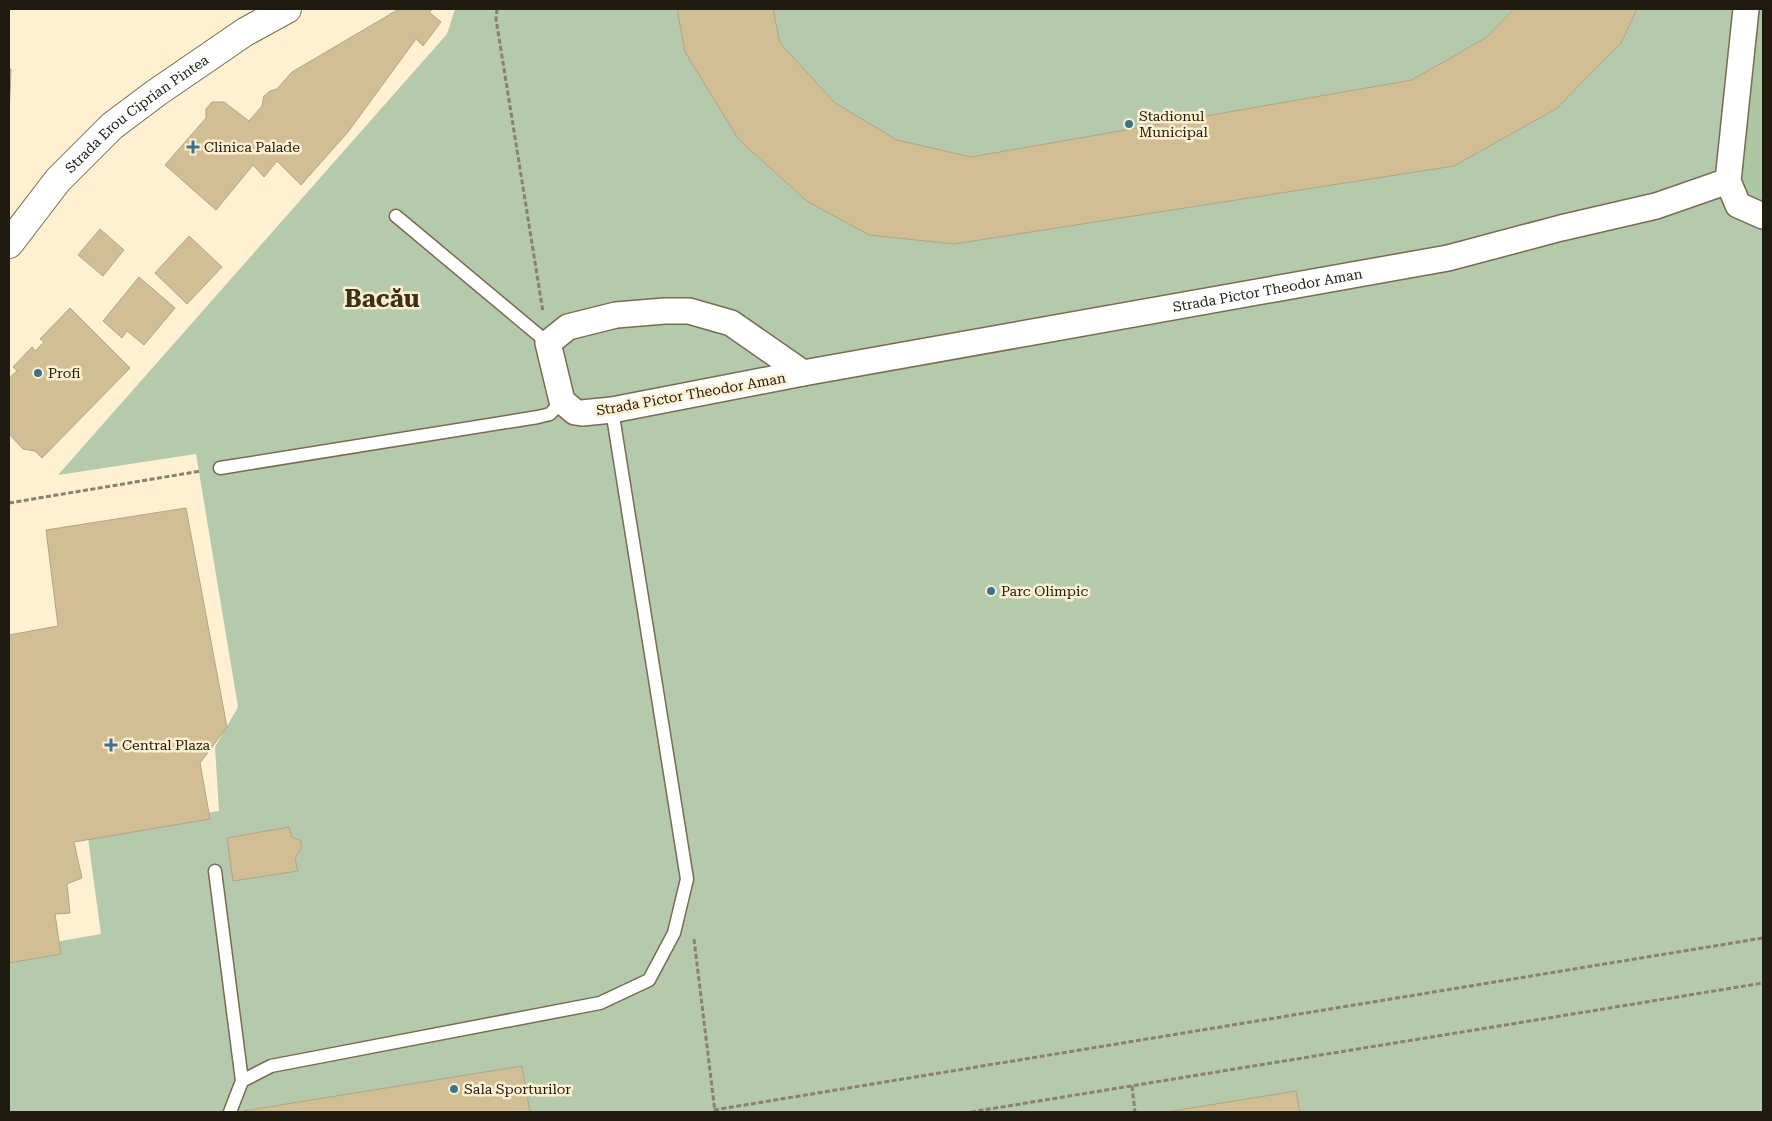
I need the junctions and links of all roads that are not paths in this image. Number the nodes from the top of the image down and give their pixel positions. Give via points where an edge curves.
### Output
1 (286, 9) edge
2 (1746, 9) edge
3 (1728, 182) junction
4 (396, 216) dead end
5 (1763, 216) edge
6 (9, 244) edge
7 (548, 343) junction
8 (803, 373) junction
9 (562, 401) junction
10 (612, 410) junction
11 (220, 468) road end
12 (215, 871) dead end
13 (242, 1081) junction
14 (230, 1112) edge

1 - 6 street, Strada Erou Ciprian Pintea via 238,37 112,126 58,180
2 - 3 street
3 - 5 street via 1738,205
3 - 8 street, Strada Pictor Theodor Aman via 1656,206 1448,258
4 - 7 lane
7 - 8 street, Strada Pictor Theodor Aman via 568,327 616,315 689,311 731,323
7 - 9 street
8 - 10 street, Strada Pictor Theodor Aman
9 - 10 street, Strada Pictor Theodor Aman via 575,412
9 - 11 lane via 550,414 538,418
10 - 13 lane via 687,879 674,933 649,980 600,1003 271,1066
12 - 13 lane
13 - 14 lane

